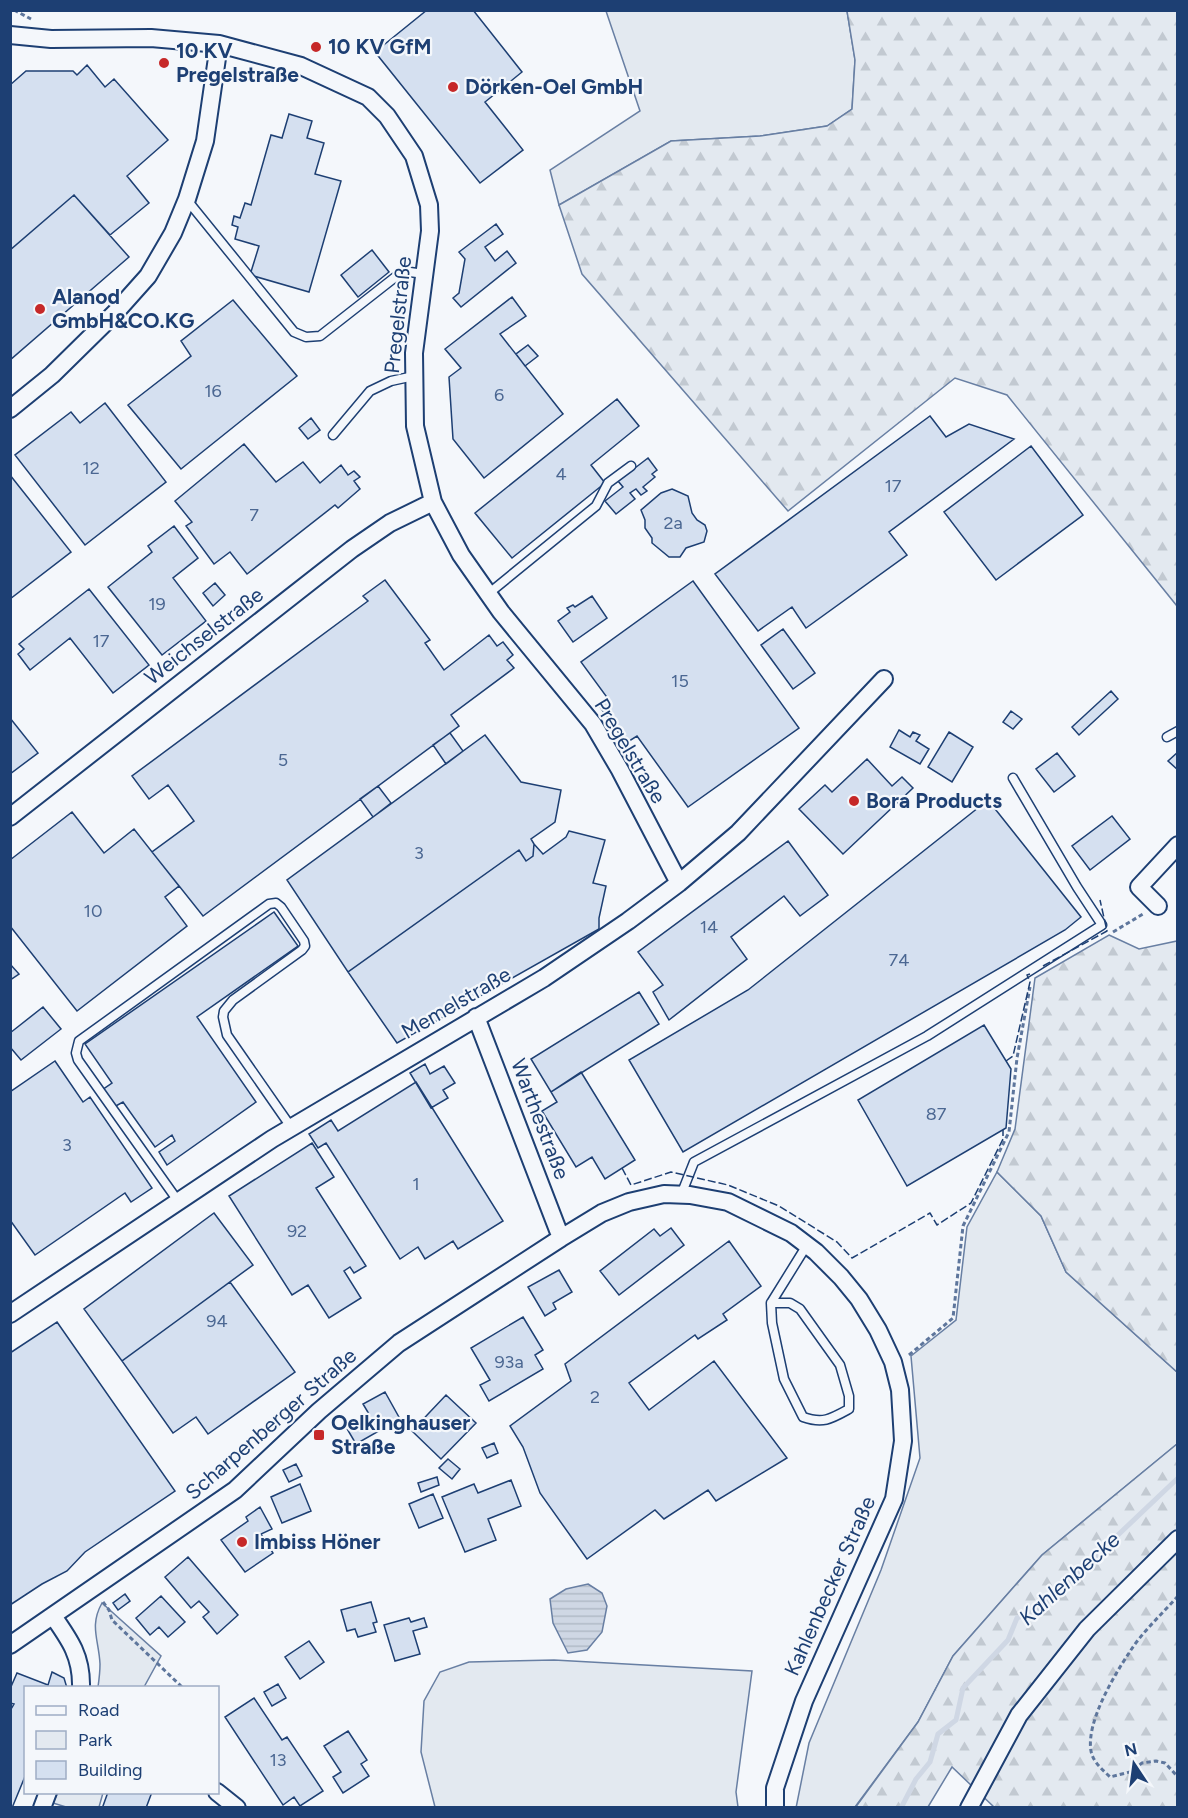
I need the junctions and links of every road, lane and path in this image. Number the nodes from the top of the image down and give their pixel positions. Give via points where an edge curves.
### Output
1 (10, 35) edge
2 (219, 44) junction
3 (187, 200) junction
4 (424, 274) junction
5 (414, 376) junction
6 (10, 409) edge
7 (333, 435) dead end
8 (631, 466) dead end
9 (433, 502) junction
10 (488, 594) junction
11 (884, 679) dead end
12 (1178, 731) edge
13 (1167, 737) dead end
14 (1013, 778) dead end
15 (10, 817) edge
16 (1178, 845) edge
17 (679, 883) junction
18 (1158, 906) joint
19 (1110, 933) dead end
20 (1032, 978) dead end
21 (476, 1017) junction
22 (291, 1127) junction
23 (681, 1195) junction
24 (178, 1201) junction
25 (561, 1239) junction
26 (807, 1245) junction
27 (771, 1303) junction
28 (10, 1314) edge
29 (893, 1362) junction
30 (1178, 1539) edge
31 (92, 1590) junction
32 (1178, 1596) edge
33 (53, 1616) junction
34 (10, 1645) edge
35 (81, 1686) edge
36 (181, 1686) edge
37 (1178, 1776) edge
38 (219, 1794) edge
39 (237, 1808) edge
40 (775, 1808) edge
41 (969, 1808) edge

1 - 2 street, Pregelstraße via 51,39 151,38
2 - 3 street via 205,141
2 - 4 street, Pregelstraße via 301,66 368,97 387,116 414,156 429,205
3 - 4 lane via 294,332 306,337 320,336 403,271
3 - 6 street via 148,276 52,375
4 - 5 street, Pregelstraße
5 - 7 lane via 370,391
5 - 9 street, Pregelstraße via 415,426
8 - 10 lane via 608,483 597,506
9 - 10 street, Pregelstraße via 461,555
9 - 15 street, Weichselstraße via 390,523 352,549
10 - 17 street, Pregelstraße via 593,724
11 - 17 street, Memelstraße via 738,833
12 - 13 lane
14 - 23 lane via 1102,925 927,1036 694,1162
16 - 18 street via 1139,887
17 - 21 street, Memelstraße via 544,978
18 - 19 path
20 - 29 path via 1017,1058 1009,1132 963,1226 954,1317 908,1355
21 - 22 street, Memelstraße
21 - 25 street, Warthestraße
22 - 24 street, Memelstraße
22 - 24 lane via 238,1053 223,1025 224,1011 233,1000 305,946 276,903 269,904 135,999 76,1047 78,1060
23 - 25 street, Kahlenbecker Straße via 664,1194 629,1202 602,1213
23 - 26 street, Kahlenbecker Straße via 728,1202
24 - 28 street, Memelstraße
25 - 31 street, Scharpenberger Straße via 399,1343 235,1490
26 - 27 lane
26 - 29 street, Kahlenbecker Straße via 859,1299
27 - 27 lane via 784,1379 803,1417 817,1422 849,1409 840,1365 807,1319 790,1303
29 - 40 street, Kahlenbecker Straße via 900,1390 903,1441 894,1499 804,1701 775,1788
30 - 41 street via 1088,1629 1019,1715
31 - 33 street, Scharpenberger Straße
31 - 36 path via 109,1610 112,1620
32 - 37 path via 1130,1652 1090,1731 1091,1753 1110,1777 1156,1761 1165,1763
33 - 34 street, Scharpenberger Straße
33 - 35 street via 73,1643
38 - 39 street

